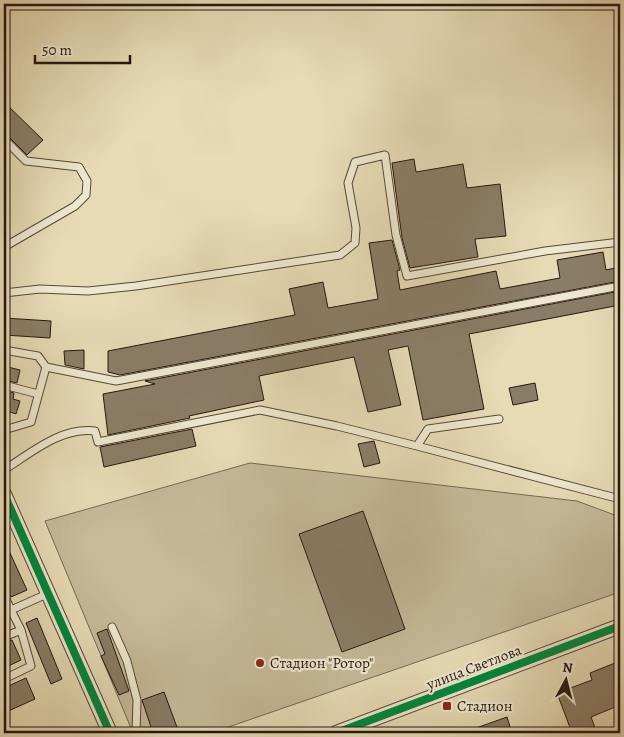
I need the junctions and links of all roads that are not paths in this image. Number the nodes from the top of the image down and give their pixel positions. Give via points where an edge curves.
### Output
1 (4, 139) edge
2 (620, 242) edge
3 (4, 247) edge
4 (620, 286) edge
5 (4, 294) edge
6 (4, 350) edge
7 (46, 367) junction
8 (4, 384) edge
9 (38, 394) junction
10 (499, 420) dead end
11 (4, 430) edge
12 (417, 446) junction
13 (4, 470) edge
14 (4, 494) edge
15 (620, 499) edge
16 (47, 594) junction
17 (4, 595) edge
18 (11, 610) junction
19 (620, 626) edge
20 (112, 627) dead end
21 (21, 630) junction
22 (4, 637) edge
23 (4, 679) edge
24 (110, 733) edge
25 (136, 733) edge
26 (336, 733) edge

1 - 3 lane via 26,161 78,166 87,181 86,195 75,206
2 - 5 lane via 545,251 407,276 396,235 384,155 355,162 348,183 356,228 355,243 340,255 136,286 88,291 40,289
4 - 7 lane via 116,381
6 - 7 lane via 38,356
7 - 9 lane
8 - 9 lane
9 - 11 lane via 31,422
10 - 12 lane via 428,428
12 - 13 lane via 260,410 98,442 95,431 80,429 60,435
12 - 15 lane
14 - 16 street
16 - 18 lane
16 - 24 street
17 - 18 lane
18 - 21 lane
19 - 26 street, улица Светлова
20 - 25 lane via 127,661 137,700
21 - 22 lane
21 - 23 lane via 31,666

